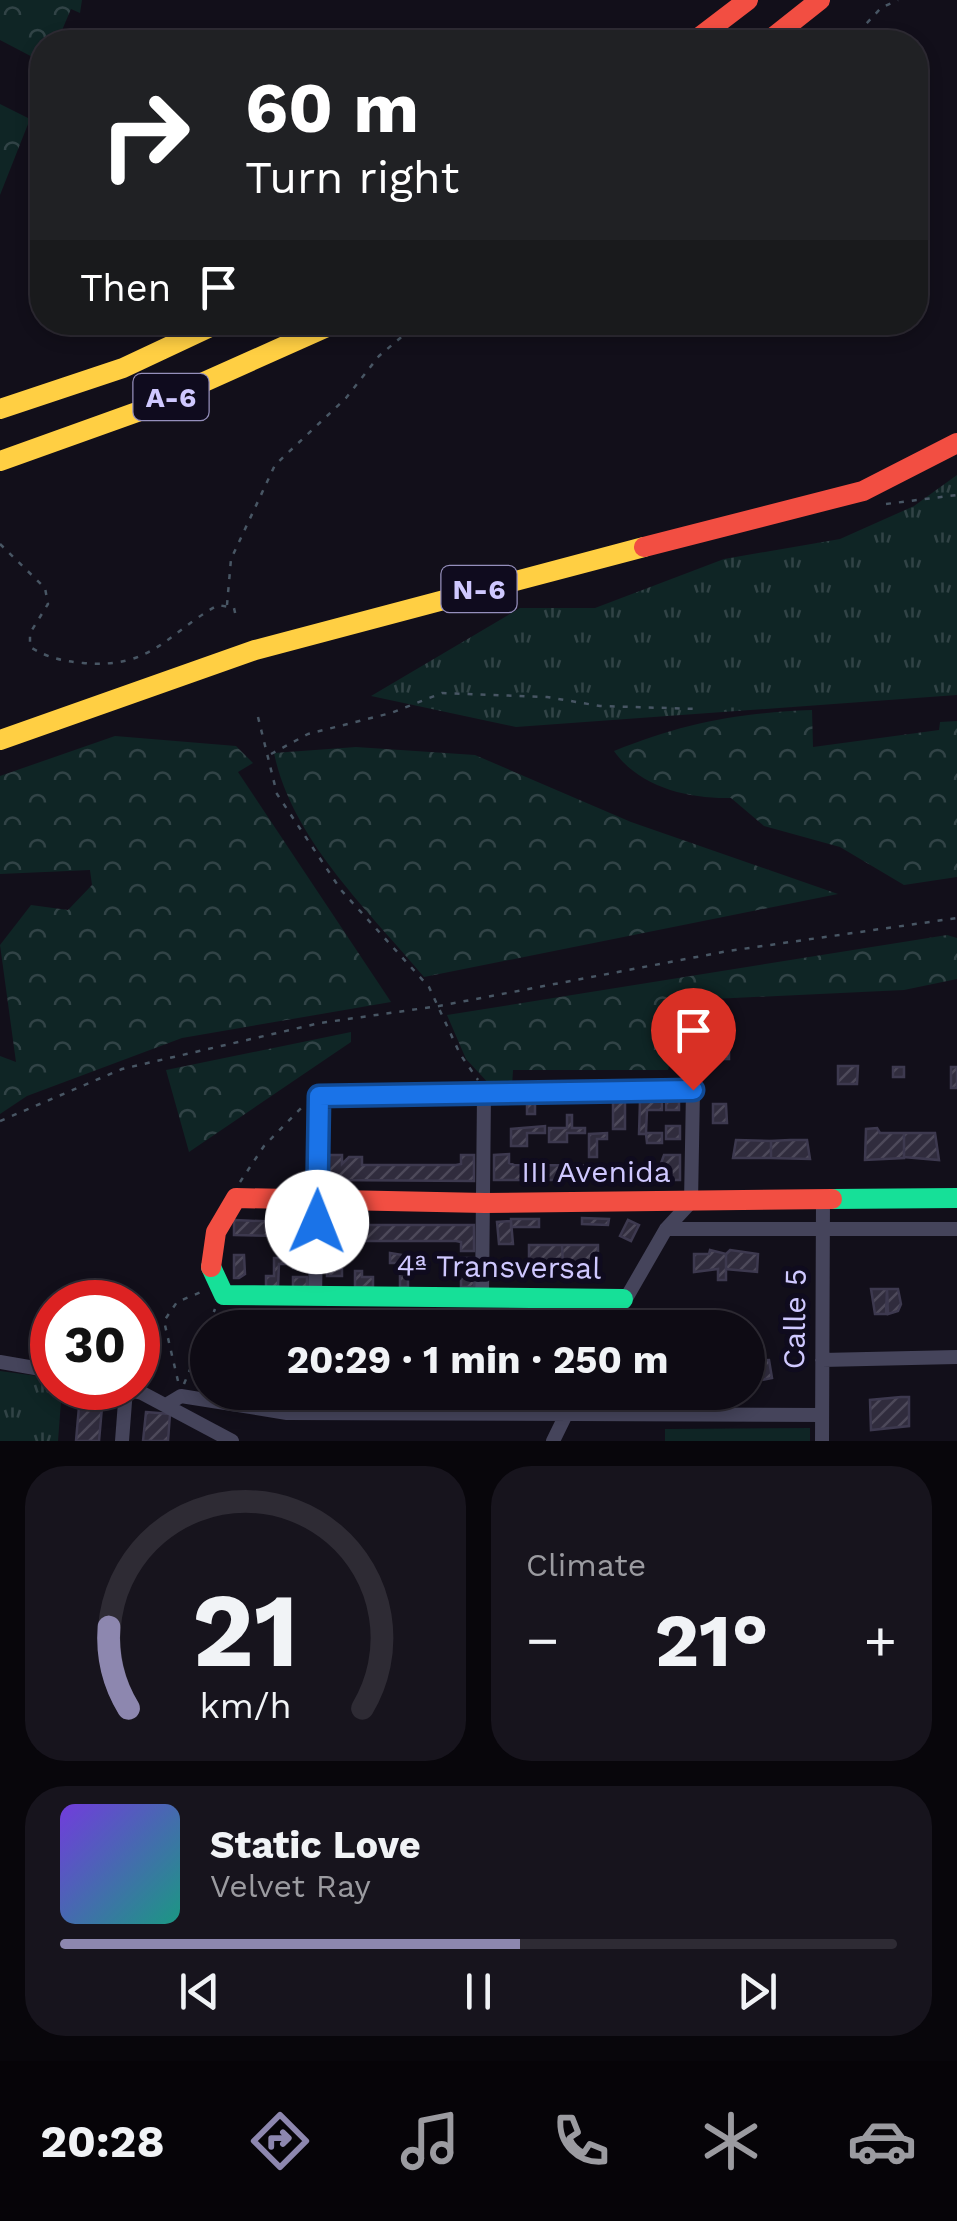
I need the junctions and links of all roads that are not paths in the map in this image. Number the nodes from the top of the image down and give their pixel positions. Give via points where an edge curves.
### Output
1 (748, 0) edge
2 (820, 0) edge
3 (709, 30) edge
4 (782, 30) edge
5 (194, 335) edge
6 (309, 335) edge
7 (0, 410) edge
8 (957, 442) edge
9 (0, 461) edge
10 (0, 740) edge
11 (486, 1093) junction
12 (317, 1198) junction
13 (823, 1198) junction
14 (957, 1198) edge
15 (691, 1202) junction
16 (485, 1203) junction
17 (666, 1228) junction
18 (957, 1229) edge
19 (824, 1230) junction
20 (220, 1292) joint
21 (315, 1296) junction
22 (482, 1296) junction
23 (623, 1299) junction
24 (618, 1310) edge
25 (957, 1357) edge
26 (822, 1360) junction
27 (0, 1362) edge
28 (30, 1367) edge
29 (160, 1396) edge
30 (174, 1399) junction
31 (123, 1410) edge
32 (568, 1410) edge
33 (822, 1415) junction
34 (565, 1417) junction
35 (122, 1441) edge
36 (232, 1441) edge
37 (552, 1441) edge
38 (822, 1441) edge

1 - 3 main road
2 - 4 main road
5 - 7 main road, A-6 via 123,368
6 - 9 main road, A-6 via 137,412
8 - 10 main road, N-6 via 862,492 290,640
11 - 12 street via 319,1096
11 - 15 street via 693,1090
11 - 16 street
12 - 16 main road, III Avenida
12 - 20 main road, III Avenida via 236,1198 217,1227 212,1261
12 - 21 street
13 - 14 main road, III Avenida
13 - 15 main road, III Avenida
13 - 19 street, Calle 5
15 - 16 main road, III Avenida
15 - 17 street
16 - 22 street
17 - 19 street, III Avenida
17 - 23 street
18 - 19 street, III Avenida
19 - 26 street, Calle 5
20 - 21 main road, 4ª Transversal
21 - 22 main road, 4ª Transversal
22 - 23 main road, 4ª Transversal
23 - 24 street
25 - 26 street
26 - 33 street, Calle 5
27 - 28 street
29 - 30 street
30 - 34 street via 287,1412
30 - 36 street
31 - 35 street
32 - 34 street
33 - 34 street
33 - 38 street, Calle 5
34 - 37 street

